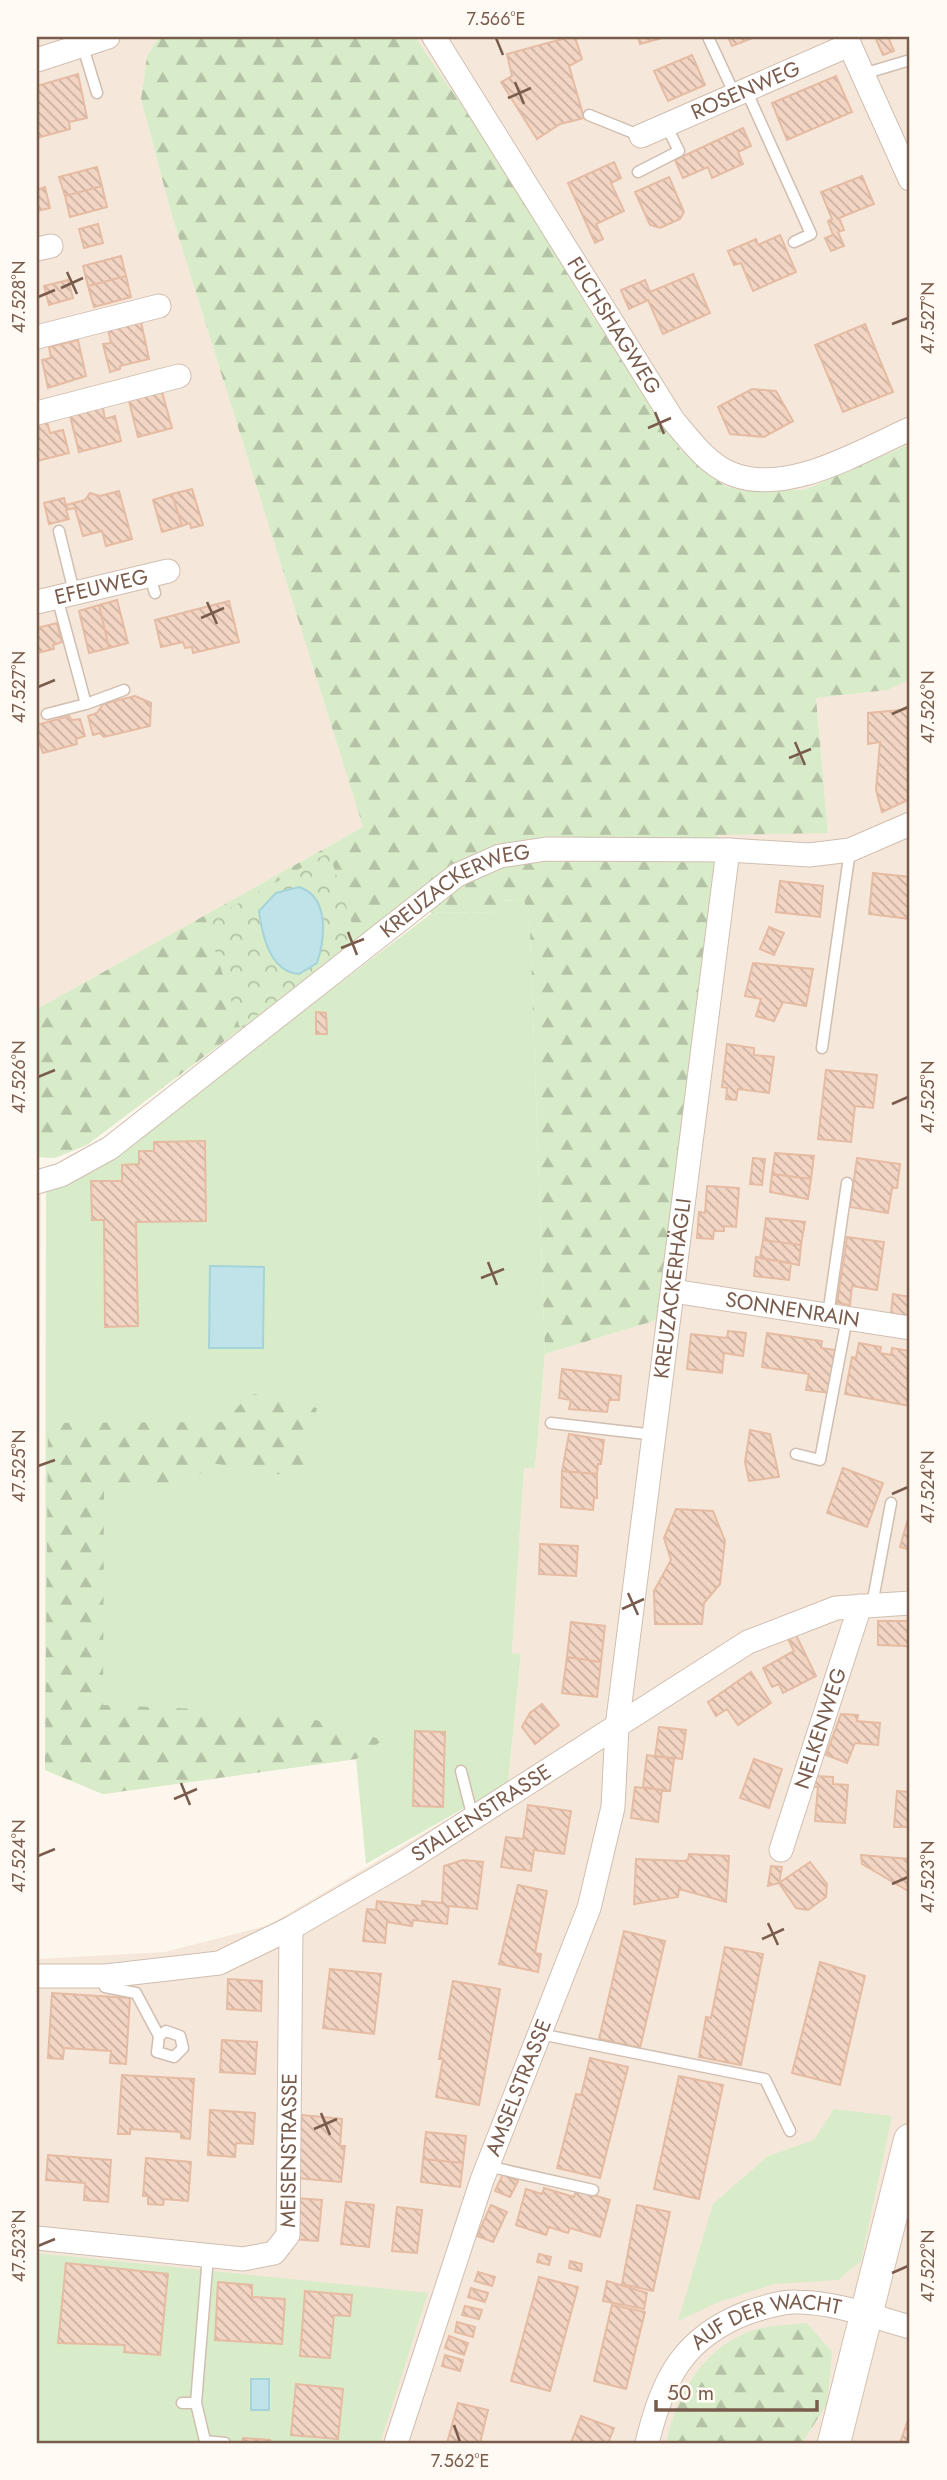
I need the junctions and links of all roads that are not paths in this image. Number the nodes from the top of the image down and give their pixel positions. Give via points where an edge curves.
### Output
1 (108, 37) edge
2 (708, 37) edge
3 (437, 38) edge
4 (847, 41) edge
5 (83, 47) junction
6 (37, 60) edge
7 (910, 60) edge
8 (863, 74) junction
9 (741, 92) junction
10 (97, 93) dead end
11 (590, 116) dead end
12 (666, 125) junction
13 (641, 136) joint
14 (638, 172) dead end
15 (910, 179) edge
16 (794, 242) dead end
17 (159, 306) dead end
18 (37, 337) edge
19 (179, 376) dead end
20 (37, 413) edge
21 (910, 429) edge
22 (59, 531) dead end
23 (157, 580) dead end
24 (56, 597) edge
25 (124, 690) dead end
26 (86, 704) junction
27 (47, 714) dead end
28 (910, 824) edge
29 (728, 850) junction
30 (850, 850) junction
31 (822, 1048) dead end
32 (37, 1182) edge
33 (846, 1183) dead end
34 (673, 1291) junction
35 (837, 1317) junction
36 (910, 1328) edge
37 (551, 1423) dead end
38 (655, 1435) junction
39 (796, 1454) dead end
40 (891, 1503) dead end
41 (910, 1603) edge
42 (866, 1606) junction
43 (617, 1727) junction
44 (461, 1771) dead end
45 (473, 1818) junction
46 (781, 1850) dead end
47 (291, 1928) junction
48 (37, 1976) edge
49 (135, 1983) junction
50 (540, 2034) junction
51 (159, 2036) dead end
52 (790, 2131) dead end
53 (910, 2140) edge
54 (487, 2166) junction
55 (593, 2190) dead end
56 (37, 2238) edge
57 (208, 2256) junction
58 (866, 2315) junction
59 (910, 2327) edge
60 (182, 2403) dead end
61 (196, 2403) junction
62 (225, 2443) edge
63 (396, 2443) edge
64 (647, 2443) edge
65 (834, 2443) edge

1 - 5 street
2 - 9 lane
3 - 21 street, FUCHSHAGWEG via 673,420 700,451 731,474 800,477
4 - 8 street
4 - 9 street, ROSENWEG
5 - 6 street
5 - 10 lane
7 - 8 lane
8 - 15 street
9 - 12 street, ROSENWEG
9 - 16 lane via 811,234
11 - 13 lane
12 - 13 street, ROSENWEG
12 - 14 lane via 679,151
17 - 18 street
19 - 20 street
22 - 24 lane
23 - 24 street, EFEUWEG
24 - 26 lane
25 - 26 lane
26 - 27 lane
28 - 30 street, KREUZACKERWEG
29 - 30 street, KREUZACKERWEG via 808,855
29 - 32 street, KREUZACKERWEG via 547,849 500,856 457,875 110,1148 61,1175
29 - 34 street, KREUZACKERHÄGLI
30 - 31 lane
33 - 35 lane
34 - 35 street, SONNENRAIN
34 - 38 street, KREUZACKERHÄGLI
35 - 36 street, SONNENRAIN
35 - 39 lane via 820,1460
37 - 38 lane
38 - 43 street, KREUZACKERHÄGLI
40 - 42 lane
41 - 42 street, STALLENSTRASSE
42 - 43 street, STALLENSTRASSE via 836,1608 748,1642
42 - 46 street, NELKENWEG
43 - 45 street, STALLENSTRASSE
43 - 50 street, AMSELSTRASSE via 613,1807 589,1908
44 - 45 lane
45 - 47 street, STALLENSTRASSE
47 - 49 street, STALLENSTRASSE via 219,1963
47 - 57 street, MEISENSTRASSE via 288,2235 274,2253 243,2259
48 - 49 street, STALLENSTRASSE via 106,1976
49 - 51 lane
50 - 52 lane via 765,2079
50 - 54 street, AMSELSTRASSE
53 - 58 main road
54 - 55 lane
54 - 63 street, AMSELSTRASSE
56 - 57 street, MEISENSTRASSE
57 - 61 lane
58 - 59 street, AUF DER WACHT
58 - 64 street, AUF DER WACHT via 794,2301 725,2321 689,2347 663,2390
58 - 65 main road
60 - 61 lane
61 - 62 lane via 205,2441

